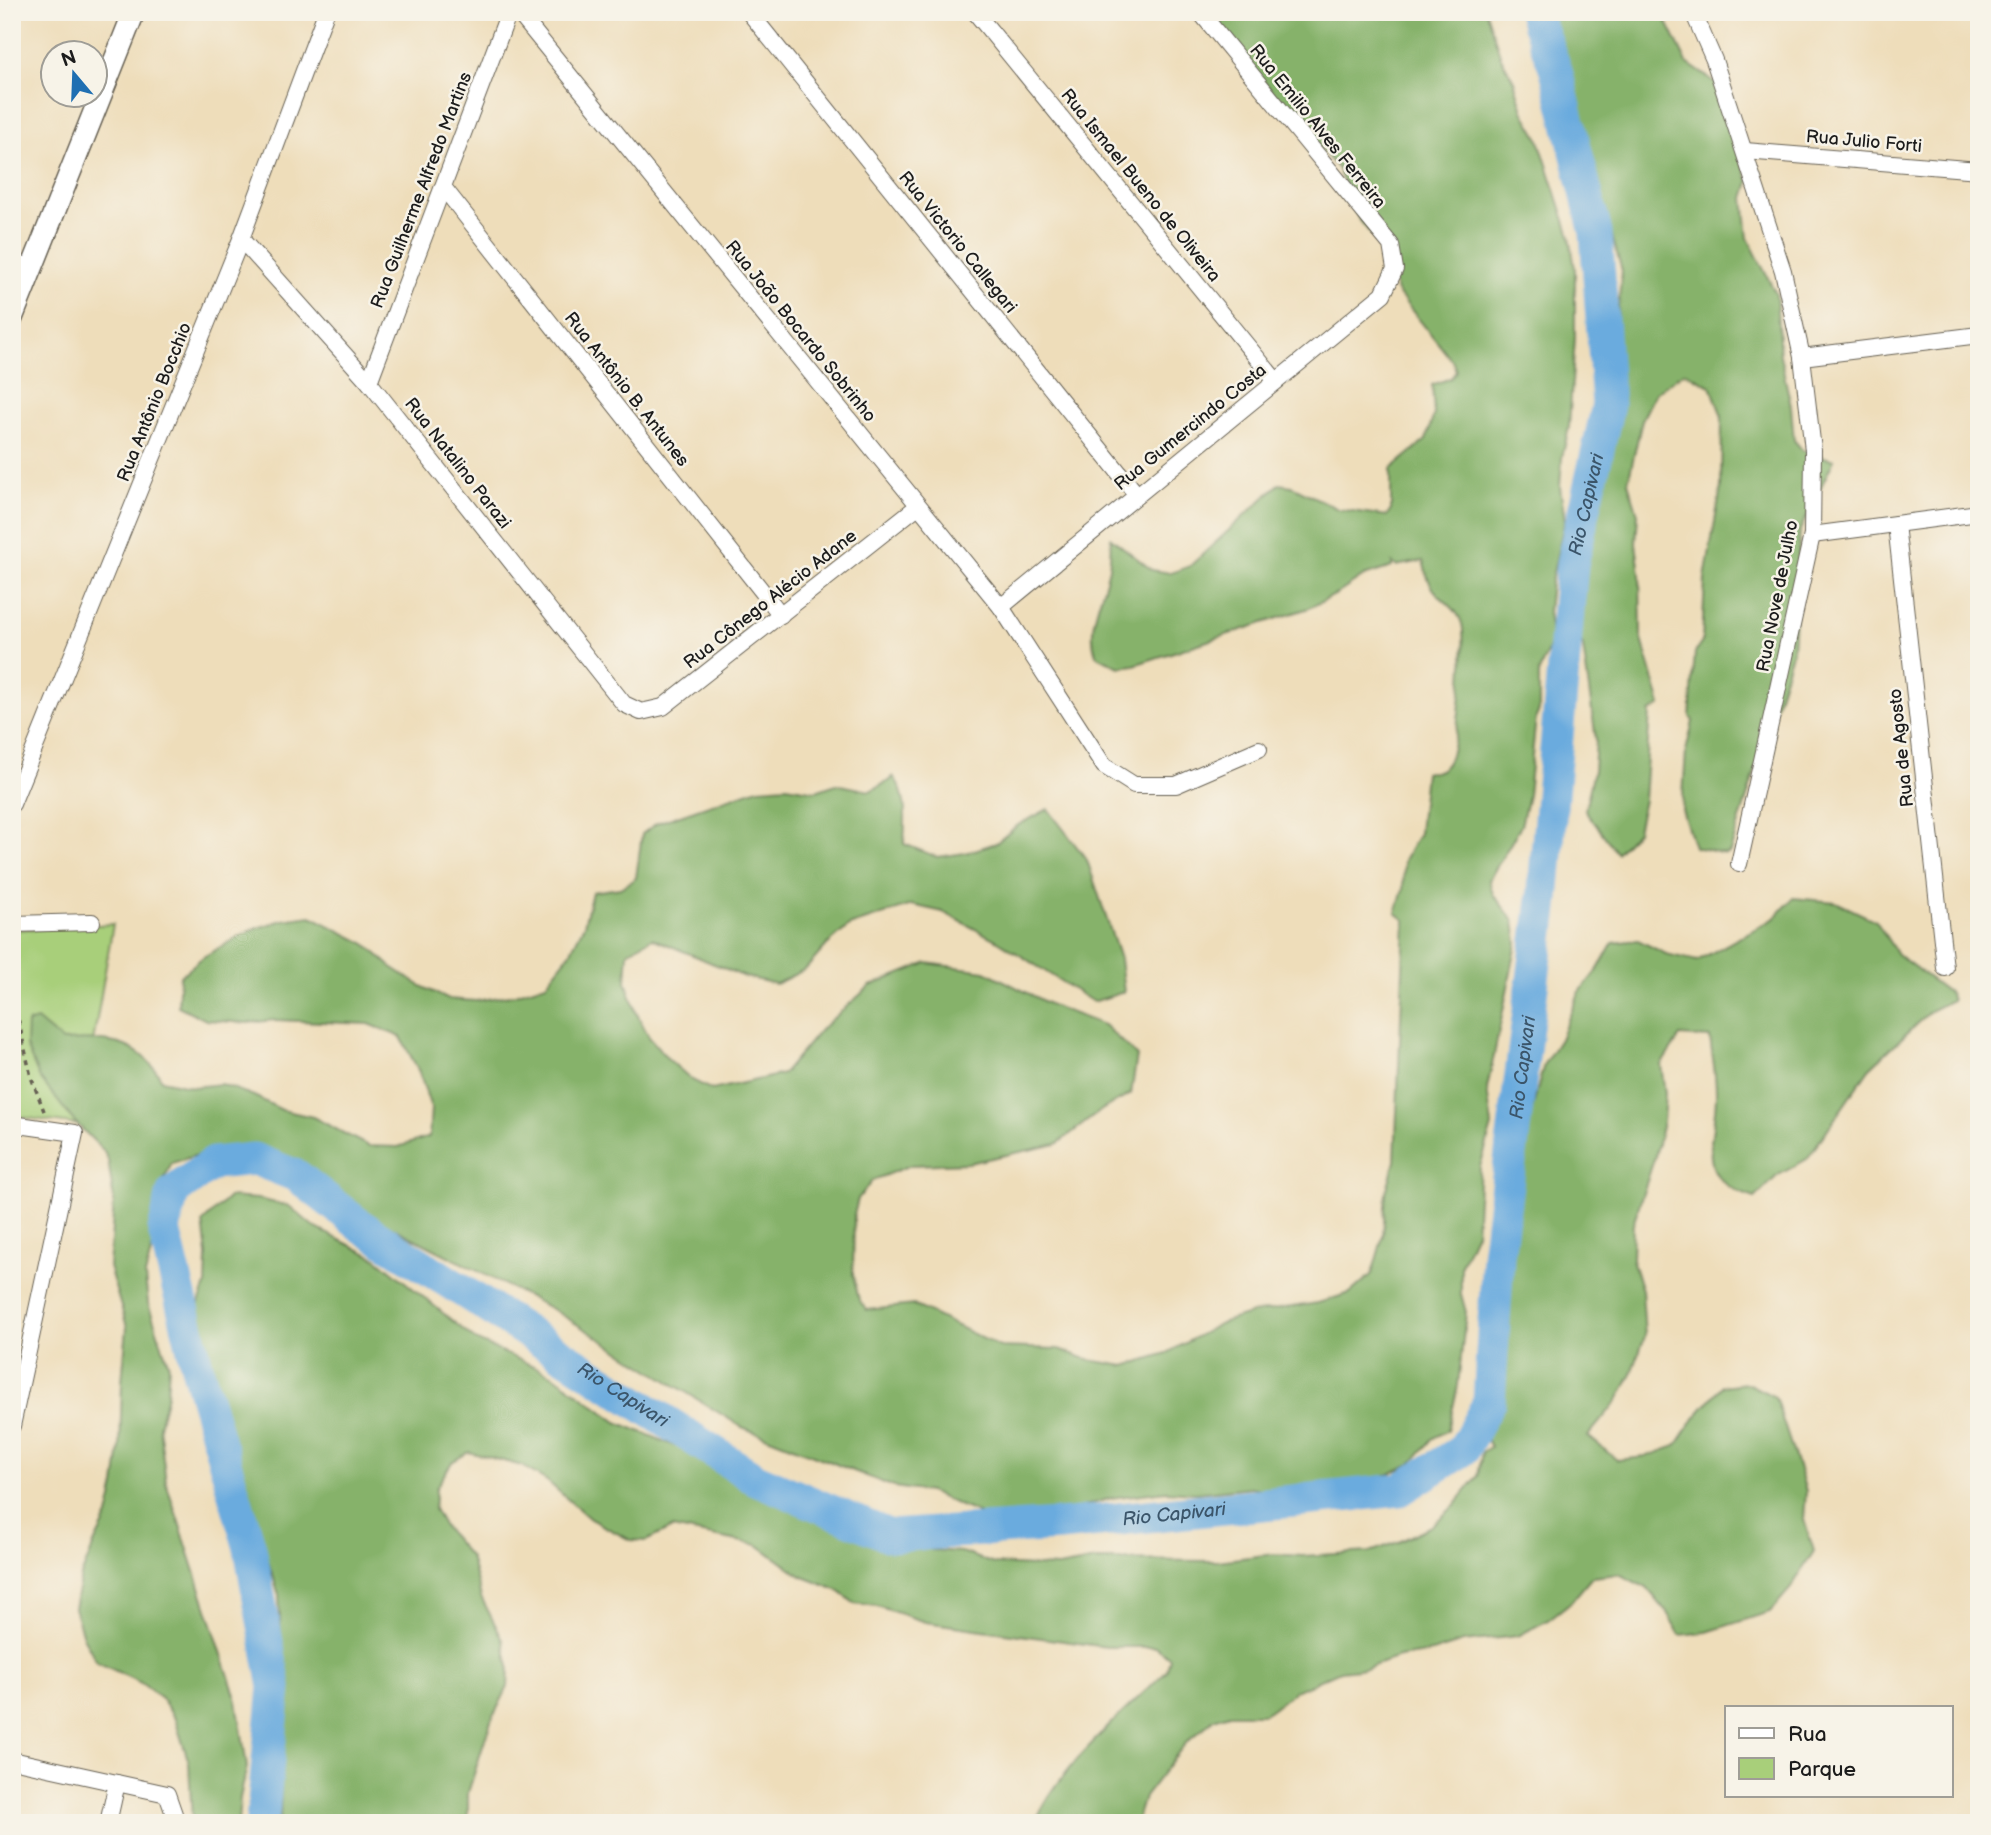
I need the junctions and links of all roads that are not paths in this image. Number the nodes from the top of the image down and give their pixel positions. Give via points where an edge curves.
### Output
1 (134, 12) edge
2 (326, 12) edge
3 (509, 12) edge
4 (518, 12) edge
5 (749, 12) edge
6 (975, 12) edge
7 (1200, 12) edge
8 (1693, 12) edge
9 (1745, 151) junction
10 (1979, 170) edge
11 (443, 187) junction
12 (240, 239) junction
13 (22, 264) edge
14 (1395, 269) joint
15 (12, 318) edge
16 (1979, 335) edge
17 (1802, 357) junction
18 (1276, 381) junction
19 (369, 382) junction
20 (1138, 495) junction
21 (918, 506) junction
22 (1979, 513) edge
23 (1896, 524) junction
24 (1812, 535) junction
25 (1000, 607) junction
26 (780, 615) junction
27 (641, 712) joint
28 (1259, 749) dead end
29 (12, 804) edge
30 (1739, 864) dead end
31 (92, 922) dead end
32 (12, 925) edge
33 (1945, 968) dead end
34 (12, 1124) edge
35 (12, 1426) edge
36 (12, 1760) edge
37 (117, 1783) junction
38 (108, 1823) edge
39 (172, 1823) edge

1 - 13 street
2 - 12 street, Rua Antônio Bocchio
3 - 11 street, Rua Guilherme Alfredo Martins
4 - 21 street, Rua João Bocardo Sobrinho
5 - 20 street, Rua Victorio Callegari
6 - 18 street, Rua Ismael Bueno de Oliveira
7 - 14 street, Rua Emilio Alves Ferreira via 1391,245
8 - 9 street, Rua Nove de Julho
9 - 10 street, Rua Julio Forti
9 - 17 street, Rua Nove de Julho via 1783,271
11 - 19 street, Rua Guilherme Alfredo Martins
11 - 26 street, Rua Antônio B. Antunes
12 - 19 street, Rua Natalino Parazi
12 - 29 street, Rua Antônio Bocchio
13 - 15 street
14 - 18 street, Rua Gumercindo Costa via 1383,294
16 - 17 street
17 - 24 street, Rua Nove de Julho via 1813,450
18 - 20 street, Rua Gumercindo Costa
19 - 27 street, Rua Natalino Parazi via 624,704
20 - 25 street, Rua Gumercindo Costa
21 - 25 street, Rua João Bocardo Sobrinho
21 - 26 street, Rua Cônego Alécio Adane
22 - 23 street
23 - 24 street
23 - 33 street, Rua de Agosto
24 - 30 street, Rua Nove de Julho
25 - 28 street, Rua João Bocardo Sobrinho via 1104,766 1134,785 1176,785
26 - 27 street, Rua Cônego Alécio Adane via 663,707
31 - 32 street
34 - 35 street via 75,1133
36 - 37 street
37 - 38 street
37 - 39 street via 167,1794 174,1814

